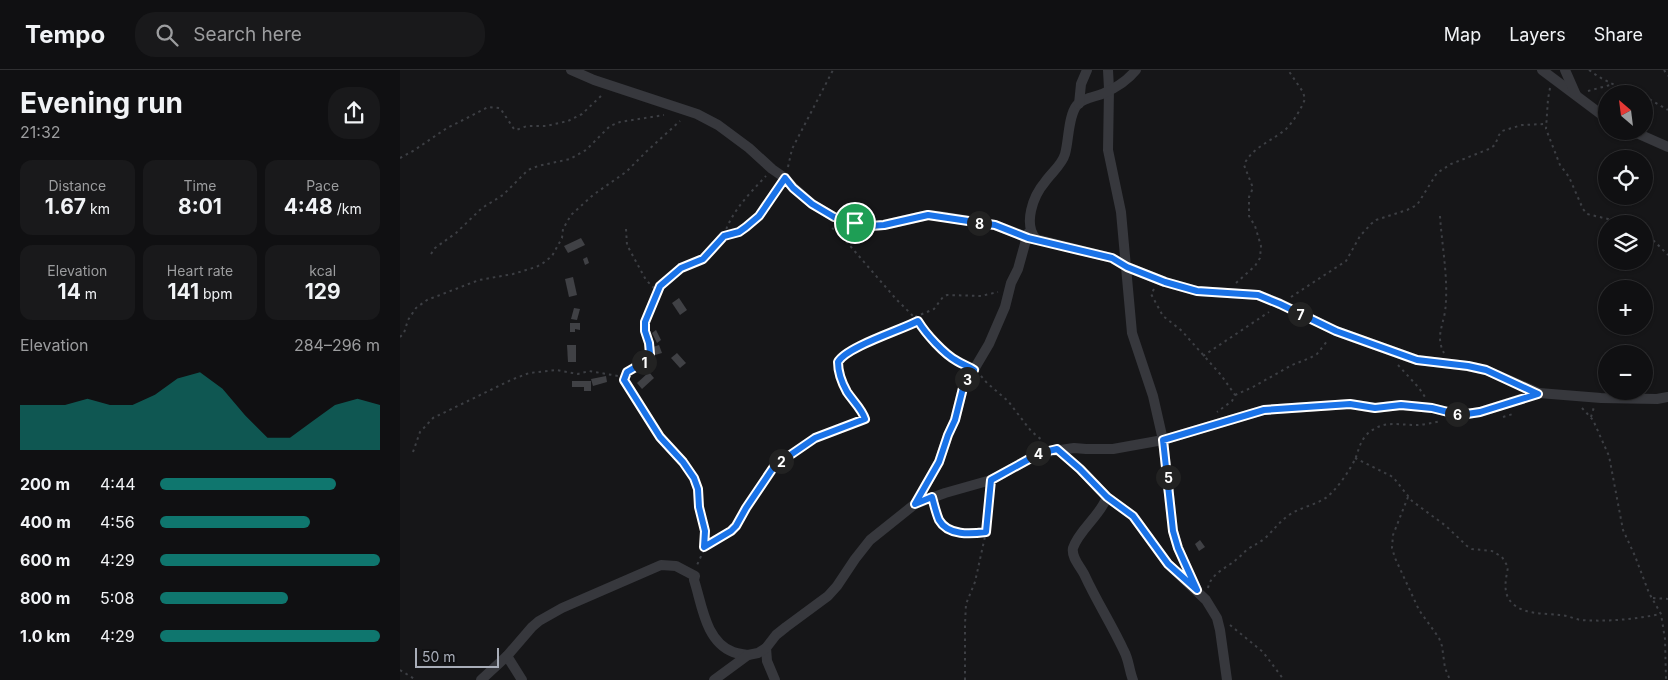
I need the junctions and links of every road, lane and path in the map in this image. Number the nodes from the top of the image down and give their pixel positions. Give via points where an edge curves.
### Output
1 (571, 70) edge
2 (833, 70) edge
3 (1087, 70) edge
4 (1108, 70) edge
5 (1136, 70) edge
6 (1288, 70) edge
7 (1542, 70) edge
8 (1565, 70) edge
9 (1589, 70) edge
10 (1664, 70) edge
11 (1668, 76) edge
12 (1554, 79) junction
13 (1612, 85) edge
14 (612, 86) junction
15 (1598, 87) edge
16 (1110, 89) junction
17 (1577, 96) junction
18 (1653, 101) edge
19 (1078, 104) junction
20 (1668, 110) edge
21 (689, 112) junction
22 (1598, 112) edge
23 (667, 114) dead end
24 (1545, 124) junction
25 (1652, 140) edge
26 (1668, 147) edge
27 (400, 158) edge
28 (772, 169) junction
29 (785, 178) junction
30 (1440, 216) dead end
31 (1598, 217) edge
32 (828, 225) dead end
33 (626, 230) dead end
34 (724, 236) junction
35 (1032, 238) junction
36 (1653, 240) edge
37 (431, 254) dead end
38 (1668, 255) edge
39 (1127, 267) junction
40 (1165, 282) junction
41 (1010, 285) junction
42 (657, 290) junction
43 (1222, 293) junction
44 (1280, 304) junction
45 (915, 317) junction
46 (918, 321) junction
47 (1336, 331) junction
48 (400, 337) edge
49 (1203, 356) junction
50 (1396, 363) dead end
51 (1450, 364) junction
52 (974, 370) junction
53 (624, 377) junction
54 (1538, 394) junction
55 (1235, 395) junction
56 (1668, 396) edge
57 (1578, 405) dead end
58 (1432, 408) junction
59 (1514, 413) dead end
60 (1498, 417) dead end
61 (1447, 421) dead end
62 (1207, 426) junction
63 (1163, 440) junction
64 (1056, 449) junction
65 (413, 452) dead end
66 (1355, 458) junction
67 (991, 480) junction
68 (932, 497) junction
69 (1107, 497) junction
70 (1408, 497) junction
71 (915, 504) junction
72 (986, 532) junction
73 (704, 547) junction
74 (695, 576) junction
75 (1197, 590) junction
76 (1652, 598) junction
77 (1668, 599) edge
78 (1206, 600) junction
79 (1661, 614) junction
80 (1217, 618) junction
81 (766, 648) junction
82 (748, 655) junction
83 (507, 656) junction
84 (400, 670) edge
85 (416, 680) edge
86 (481, 680) edge
87 (522, 680) edge
88 (714, 680) edge
89 (776, 680) edge
90 (965, 680) edge
91 (1133, 680) edge
92 (1226, 680) edge
93 (1284, 680) edge
94 (1450, 680) edge
95 (1666, 680) edge

1 - 14 street
2 - 29 path via 792,149
3 - 19 street
4 - 16 street
5 - 16 street
6 - 43 path via 1303,92 1304,101 1287,128 1247,157 1244,165 1253,188 1249,197 1250,216 1261,246 1260,258 1245,276
7 - 12 street
8 - 17 street
9 - 13 path
10 - 11 path
12 - 17 street
12 - 24 path via 1548,93
14 - 21 street
14 - 27 path via 582,114 559,124 516,130 500,108 488,107
15 - 17 path
16 - 19 street
16 - 39 street via 1108,150 1121,212
17 - 22 street
18 - 20 path
19 - 35 street via 1065,154 1043,183 1034,202 1030,216
21 - 28 street via 718,125
21 - 48 path via 626,172 571,215 552,256 542,264 513,274 479,280 427,300 411,314
23 - 37 path via 610,126 586,150 570,159 528,170 503,195 482,208
24 - 31 path via 1560,165 1583,209
24 - 44 path via 1522,125 1502,131 1489,149 1437,173 1417,205 1376,220 1360,236 1346,261
25 - 26 street
28 - 29 street
28 - 34 path via 738,207
29 - 34 path via 759,216 739,232
29 - 35 street via 812,204 834,217 855,223 884,225 928,215 995,225
30 - 51 path via 1445,312 1439,338
32 - 45 path
33 - 42 path via 627,245 646,280
34 - 42 path via 703,259 681,268
35 - 39 street via 1112,258
35 - 41 street
36 - 38 path
39 - 40 street
39 - 63 street via 1132,333 1153,396
40 - 43 street via 1197,291
40 - 49 path via 1152,290 1153,298 1163,316 1182,331
41 - 45 path via 997,293 981,296 945,296 934,308
41 - 52 street via 1005,307
42 - 53 path via 645,322 650,354 646,361
43 - 44 street via 1258,295
44 - 47 street
44 - 49 path
45 - 46 path
46 - 52 path via 948,355
46 - 73 path via 840,358 838,362 845,389 865,419 815,438 783,460 773,468 736,526
47 - 51 street via 1417,360
47 - 55 path via 1310,358
49 - 55 path
50 - 58 path
51 - 54 street via 1486,370
52 - 64 path via 1008,401 1034,434
52 - 71 street via 963,388 939,462
53 - 65 path via 589,371 578,374 556,370 529,373 433,418 420,432
53 - 73 path via 626,386 654,429 694,478 705,531
54 - 56 street via 1657,399
54 - 58 street via 1460,415
55 - 62 path via 1232,402 1214,414
57 - 76 path via 1593,420 1609,456 1623,530
58 - 62 street via 1401,405 1375,408 1350,404 1264,410
59 - 60 path
61 - 66 path via 1376,427 1363,438
62 - 63 street
63 - 64 street via 1114,450
63 - 75 street via 1173,531
64 - 67 street via 1040,453
64 - 69 street
66 - 70 path via 1393,477
66 - 78 path via 1326,497 1291,514 1218,573 1209,583
67 - 68 street
67 - 72 path
68 - 71 street
68 - 72 path via 939,520 953,531
69 - 75 street via 1133,516 1168,564
69 - 91 street via 1104,506 1077,540 1073,552 1125,652
70 - 79 path via 1467,546 1492,551 1502,557 1508,567 1505,590 1512,604 1523,610 1579,620 1619,621
70 - 94 path via 1393,535 1392,548 1419,610 1439,638
71 - 81 street via 870,540 828,596 781,631
72 - 90 path via 975,582 966,604
73 - 74 path
74 - 82 street via 710,631 725,648
74 - 83 street via 676,566 661,565 539,621
75 - 78 street
76 - 77 path
76 - 79 path
78 - 80 street
79 - 95 path
80 - 92 street
80 - 93 path via 1263,652
81 - 82 street
81 - 89 street via 767,661
82 - 88 street
83 - 86 street
83 - 87 street
84 - 85 path

